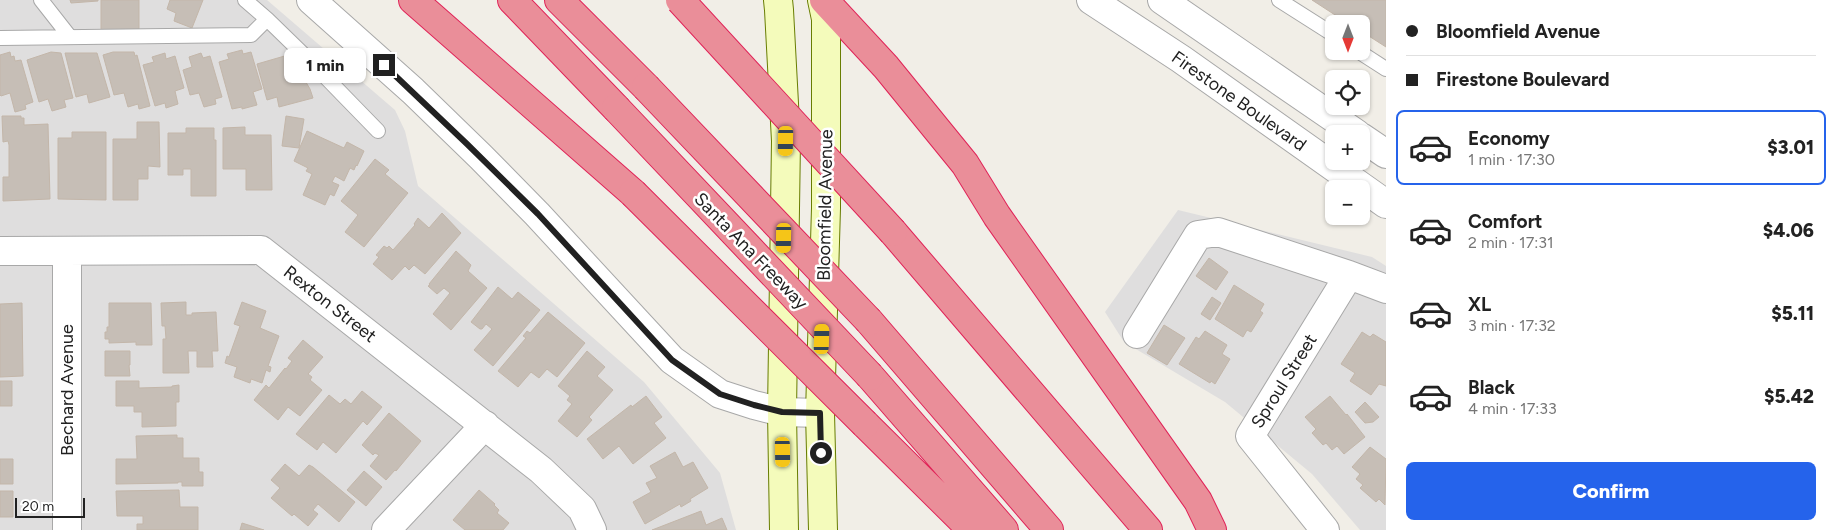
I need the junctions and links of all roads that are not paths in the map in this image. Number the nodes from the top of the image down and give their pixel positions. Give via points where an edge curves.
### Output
1 (41, 0) edge
2 (245, 0) edge
3 (311, 0) edge
4 (413, 0) edge
5 (512, 0) edge
6 (559, 0) edge
7 (680, 0) edge
8 (778, 0) edge
9 (823, 0) edge
10 (1091, 0) edge
11 (1162, 0) edge
12 (1279, 0) edge
13 (267, 19) junction
14 (1325, 30) edge
15 (70, 37) junction
16 (0, 38) edge
17 (1370, 59) edge
18 (1386, 69) edge
19 (1344, 125) edge
20 (378, 131) dead end
21 (1370, 143) edge
22 (1386, 154) edge
23 (1386, 204) edge
24 (0, 251) edge
25 (66, 251) junction
26 (1349, 275) junction
27 (1386, 289) edge
28 (1137, 334) dead end
29 (782, 412) junction
30 (820, 413) junction
31 (485, 425) junction
32 (67, 530) edge
33 (386, 530) edge
34 (592, 530) edge
35 (784, 530) edge
36 (823, 530) edge
37 (972, 530) edge
38 (1004, 530) edge
39 (1049, 530) edge
40 (1148, 530) edge
41 (1212, 530) edge
42 (1325, 530) edge

1 - 15 lane
2 - 13 lane
3 - 29 street via 481,157 672,360 720,394
4 - 37 highway, bridge via 633,193
5 - 38 highway, Santa Ana Freeway, bridge via 870,376
6 - 39 highway, bridge via 869,321
7 - 40 highway, bridge via 893,232
8 - 29 main road via 786,141
9 - 30 main road, Bloomfield Avenue via 826,19 826,208
9 - 41 highway via 886,67 965,164 996,216 1198,501
10 - 23 street, Firestone Boulevard via 1181,59
11 - 19 street
12 - 14 lane
13 - 15 lane via 251,34
13 - 20 lane
15 - 16 lane
17 - 18 lane
21 - 22 street
24 - 25 street, Rexton Street
25 - 31 street, Rexton Street via 261,250
25 - 32 street, Bechard Avenue
26 - 27 street
26 - 28 street via 1218,232 1198,236
26 - 42 street, Sproul Street via 1250,436
29 - 30 street
29 - 35 main road
30 - 36 main road, Bloomfield Avenue
31 - 33 street
31 - 34 street, Rexton Street via 541,470 582,509

